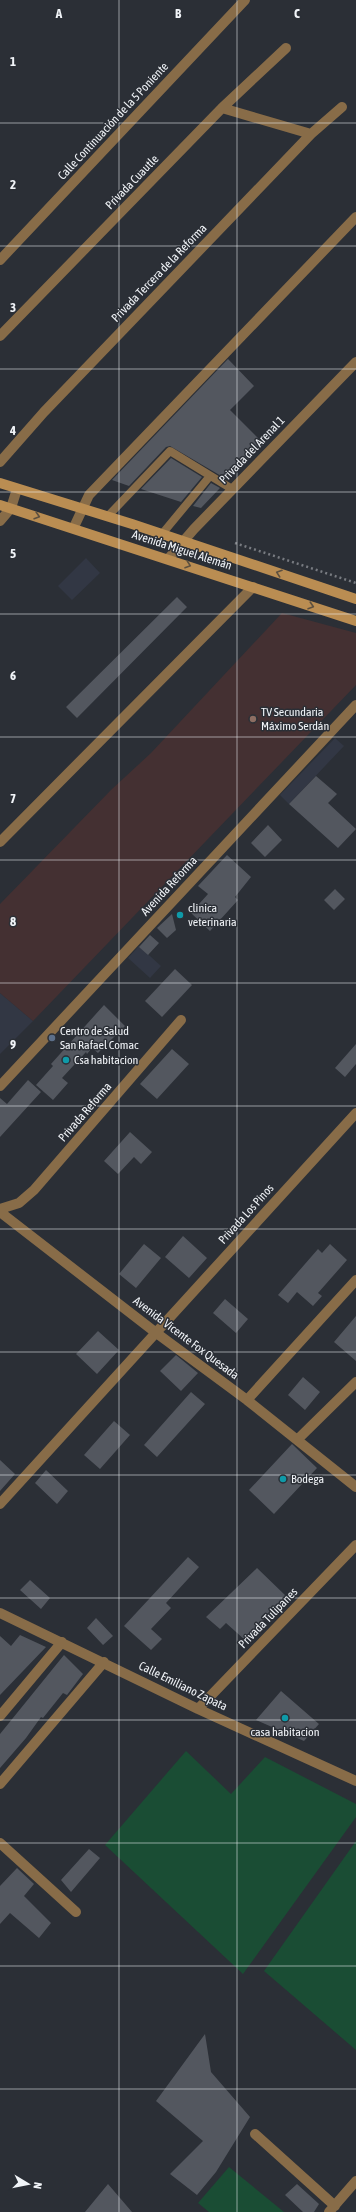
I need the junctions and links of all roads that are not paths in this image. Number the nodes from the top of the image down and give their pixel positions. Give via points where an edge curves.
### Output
1 (245, 0) edge
2 (286, 48) dead end
3 (342, 107) dead end
4 (222, 108) junction
5 (311, 134) junction
6 (356, 217) edge
7 (0, 260) edge
8 (0, 336) edge
9 (356, 362) edge
10 (0, 462) edge
11 (210, 476) junction
12 (0, 483) edge
13 (17, 489) junction
14 (232, 489) junction
15 (0, 505) edge
16 (11, 508) junction
17 (82, 508) junction
18 (108, 516) junction
19 (0, 521) edge
20 (74, 528) junction
21 (162, 534) junction
22 (184, 541) junction
23 (169, 558) junction
24 (253, 587) junction
25 (356, 599) edge
26 (356, 621) edge
27 (356, 705) edge
28 (0, 842) edge
29 (181, 1020) dead end
30 (0, 1086) edge
31 (356, 1113) edge
32 (0, 1210) edge
33 (356, 1280) edge
34 (155, 1332) junction
35 (356, 1382) edge
36 (247, 1400) junction
37 (297, 1440) junction
38 (355, 1485) edge
39 (0, 1504) edge
40 (356, 1545) edge
41 (0, 1613) edge
42 (62, 1642) junction
43 (104, 1662) junction
44 (198, 1709) junction
45 (0, 1716) edge
46 (356, 1781) edge
47 (0, 1784) edge
48 (0, 1843) edge
49 (76, 1912) dead end
50 (255, 2134) dead end
51 (356, 2181) edge
52 (332, 2209) edge

1 - 7 street, Calle Continuación de la 5 Poniente
2 - 4 street, Privada Cuautle
3 - 5 street, Privada Tercera de la Reforma
4 - 5 street
4 - 8 street, Privada Cuautle
5 - 10 street, Privada Tercera de la Reforma via 44,412
6 - 17 street via 89,495
9 - 14 street, Privada del Arenal 1
11 - 14 lane
11 - 18 lane via 170,451
11 - 21 lane
12 - 13 main road, Avenida Miguel Alemán
13 - 16 street
13 - 17 main road, Avenida Miguel Alemán
14 - 22 street, Privada del Arenal 1
15 - 16 main road, Avenida Miguel Alemán
16 - 19 street
16 -> 20 main road, Avenida Miguel Alemán
17 - 18 main road, Avenida Miguel Alemán
17 - 20 street
18 - 21 main road, Avenida Miguel Alemán
20 - 23 main road, Avenida Miguel Alemán
21 - 22 main road, Avenida Miguel Alemán
22 - 23 street, Privada del Arenal 1
25 -> 22 main road, Avenida Miguel Alemán
23 -> 24 main road, Avenida Miguel Alemán
24 -> 26 main road, Avenida Miguel Alemán
24 - 28 street
27 - 30 street, Avenida Reforma
29 - 32 street, Privada Reforma via 34,1190 19,1202
31 - 34 street, Privada Los Pinos
32 - 34 street, Avenida Vicente Fox Quesada
33 - 36 street
34 - 36 street, Avenida Vicente Fox Quesada
34 - 39 street, Privada Los Pinos
35 - 37 street
36 - 37 street, Avenida Vicente Fox Quesada
37 - 38 street, Avenida Vicente Fox Quesada
40 - 44 street, Privada Tulipanes
41 - 42 street, Calle Emiliano Zapata
42 - 43 street, Calle Emiliano Zapata
42 - 45 street
43 - 44 street, Calle Emiliano Zapata
43 - 47 street
44 - 46 street, Calle Emiliano Zapata
48 - 49 street
50 - 52 street
51 - 52 street

